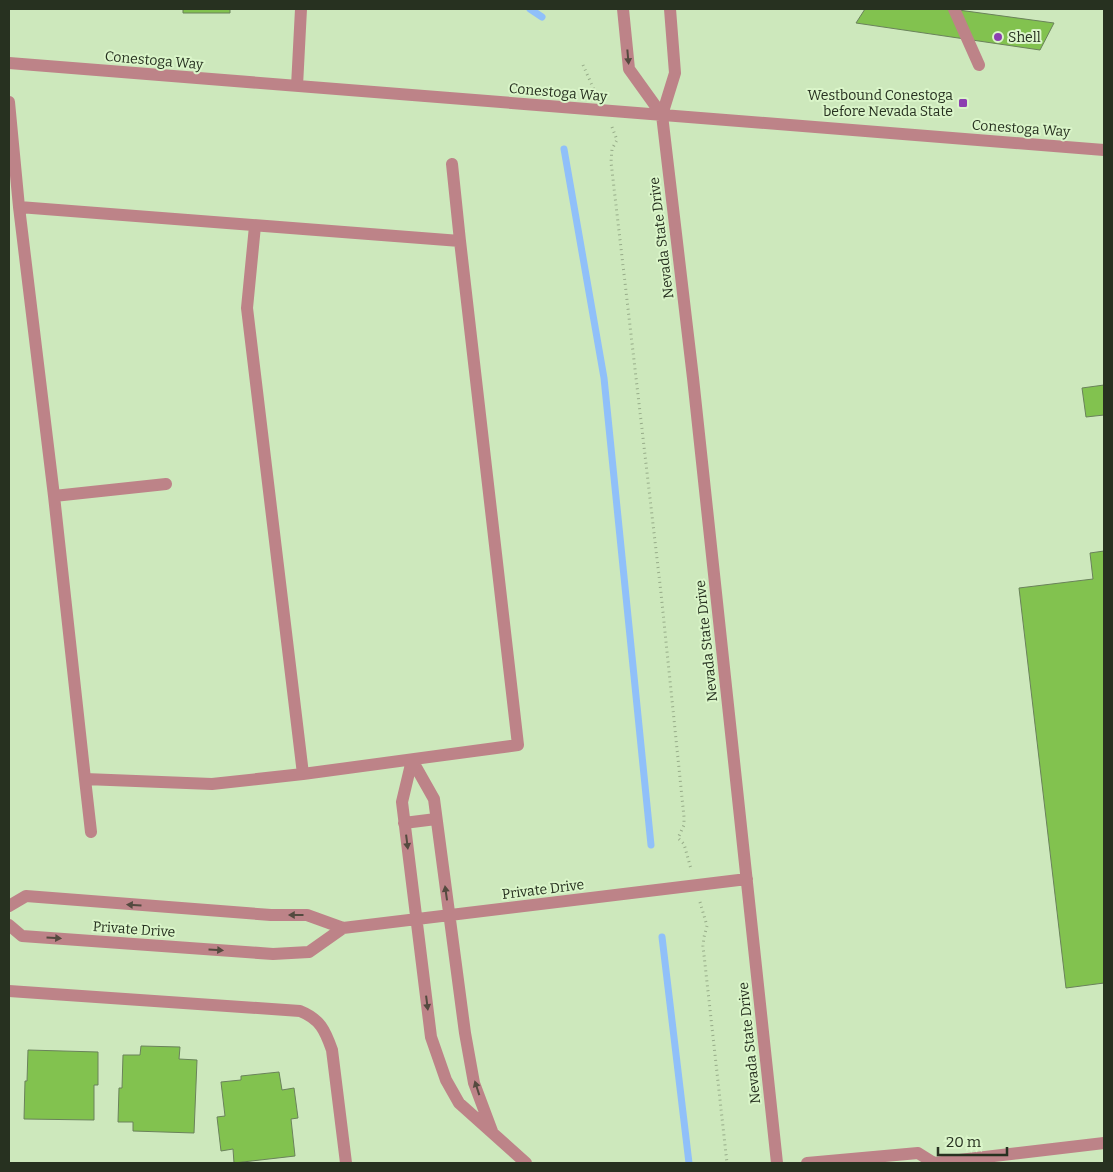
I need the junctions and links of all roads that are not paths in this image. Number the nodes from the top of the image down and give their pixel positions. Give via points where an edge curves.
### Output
1 (301, 9) edge
2 (623, 9) edge
3 (670, 9) edge
4 (954, 9) edge
5 (9, 63) edge
6 (979, 65) dead end
7 (297, 86) junction
8 (9, 102) edge
9 (662, 115) junction
10 (1104, 150) edge
11 (452, 164) dead end
12 (19, 206) junction
13 (255, 226) junction
14 (460, 241) junction
15 (166, 484) dead end
16 (54, 496) junction
17 (412, 760) junction
18 (302, 774) junction
19 (85, 779) junction
20 (436, 819) junction
21 (404, 823) junction
22 (91, 832) dead end
23 (747, 880) junction
24 (9, 906) edge
25 (449, 915) junction
26 (416, 919) junction
27 (9, 925) edge
28 (343, 928) junction
29 (9, 991) edge
30 (493, 1134) junction
31 (1104, 1143) edge
32 (346, 1163) edge
33 (526, 1163) edge
34 (777, 1163) edge
35 (807, 1163) edge
36 (934, 1163) edge

1 - 7 street
2 -> 9 street, Nevada State Drive via 629,69
3 - 9 street, Nevada State Drive via 675,72
4 - 6 street
5 - 7 street, Conestoga Way
7 - 9 street, Conestoga Way
8 - 12 street
9 - 10 street, Conestoga Way
9 - 23 street, Nevada State Drive
11 - 14 street
12 - 13 street
12 - 16 street
13 - 14 street
13 - 18 street via 247,308
14 - 17 street via 518,745
15 - 16 street
16 - 19 street
17 - 18 street
17 - 20 street via 434,799
17 - 21 street via 402,802
18 - 19 street via 212,784
19 - 22 street
20 - 21 street
25 -> 20 street
21 -> 26 street
23 - 25 street, Private Drive
23 - 34 street, Nevada State Drive
28 -> 24 street, Private Drive via 307,915 26,896
25 - 26 street, Private Drive
30 -> 25 street via 474,1083
26 - 28 street, Private Drive
26 -> 30 street via 432,1037 446,1080 459,1103
27 -> 28 street, Private Drive via 22,936 273,954 309,952
29 - 32 street via 300,1011 310,1015 326,1034 332,1050
30 - 33 street
31 - 36 street
35 - 36 street via 918,1153

